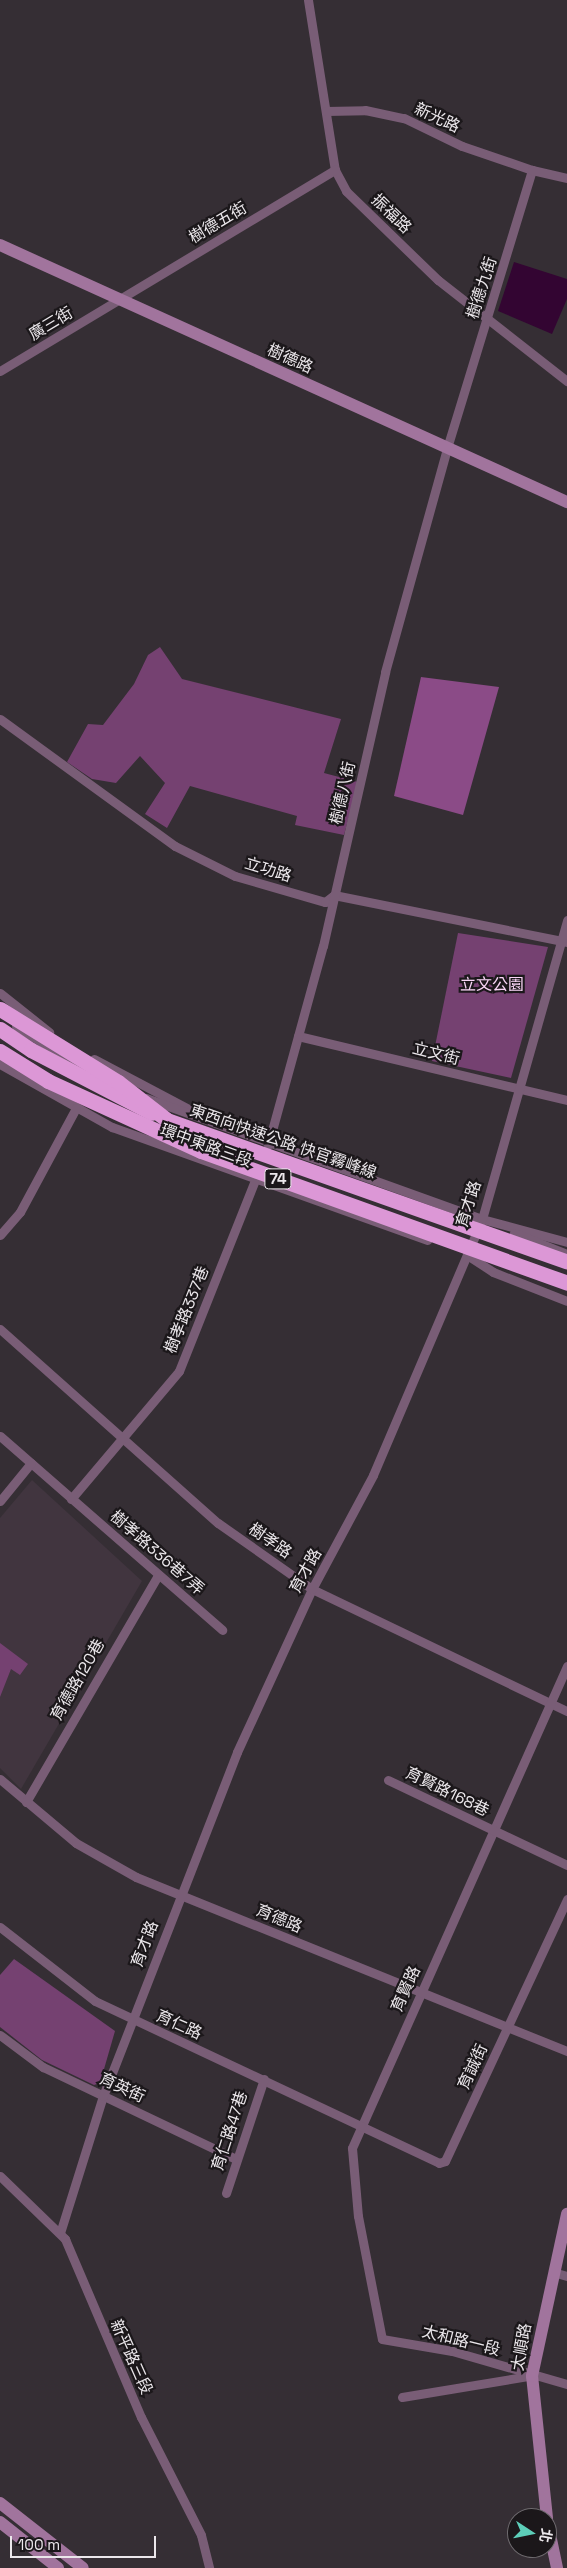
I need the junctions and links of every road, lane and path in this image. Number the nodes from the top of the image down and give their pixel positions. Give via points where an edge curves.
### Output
1 (308, 0) edge
2 (326, 111) junction
3 (335, 170) junction
4 (532, 170) junction
5 (567, 178) edge
6 (0, 245) edge
7 (117, 300) junction
8 (489, 316) junction
9 (0, 371) edge
10 (567, 381) edge
11 (447, 448) junction
12 (567, 502) edge
13 (0, 719) edge
14 (334, 895) junction
15 (567, 920) edge
16 (564, 941) edge
17 (0, 993) edge
18 (0, 1009) edge
19 (0, 1014) edge
20 (0, 1029) edge
21 (298, 1036) junction
22 (0, 1051) edge
23 (0, 1064) edge
24 (518, 1089) junction
25 (567, 1100) edge
26 (76, 1108) junction
27 (167, 1120) junction
28 (238, 1135) junction
29 (268, 1145) junction
30 (255, 1180) junction
31 (482, 1219) junction
32 (0, 1235) edge
33 (567, 1242) edge
34 (467, 1255) junction
35 (567, 1260) edge
36 (565, 1284) edge
37 (567, 1301) edge
38 (0, 1329) edge
39 (0, 1436) edge
40 (123, 1436) junction
41 (31, 1463) junction
42 (71, 1499) junction
43 (0, 1501) edge
44 (158, 1575) junction
45 (312, 1589) junction
46 (222, 1630) dead end
47 (567, 1666) edge
48 (550, 1704) junction
49 (567, 1711) edge
50 (0, 1779) edge
51 (388, 1780) dead end
52 (26, 1802) junction
53 (493, 1831) junction
54 (567, 1864) edge
55 (180, 1894) junction
56 (567, 1899) edge
57 (0, 1928) edge
58 (421, 1993) junction
59 (132, 2019) junction
60 (508, 2028) junction
61 (0, 2035) edge
62 (567, 2050) edge
63 (264, 2078) junction
64 (103, 2096) junction
65 (359, 2126) junction
66 (236, 2159) junction
67 (0, 2176) edge
68 (226, 2194) dead end
69 (567, 2214) edge
70 (60, 2232) junction
71 (553, 2272) junction
72 (567, 2276) edge
73 (382, 2339) joint
74 (532, 2376) junction
75 (567, 2384) edge
76 (402, 2397) dead end
77 (0, 2503) edge
78 (546, 2508) edge
79 (0, 2522) edge
80 (58, 2568) edge
81 (83, 2568) edge
82 (209, 2568) edge

1 - 2 street, 振福路
2 - 3 street, 振福路
2 - 4 street, 新光路 via 365,110 404,118 462,146
3 - 7 street, 樹德五街
3 - 8 street, 振福路 via 346,191 413,257
4 - 5 street
4 - 8 street, 樹德九街
6 - 7 street, 樹德路
7 - 9 street, 廣三街
7 - 11 street, 樹德路
8 - 10 street, 振福路
8 - 11 street, 樹德九街
11 - 12 street, 樹德路
11 - 14 street, 樹德八街 via 385,672
13 - 14 street, 立功路 via 175,846 235,876 324,902
14 - 16 street, 立功路
14 - 21 street, 樹德八街
15 - 16 street, 育才路
16 - 24 street, 育才路
17 - 28 street, 環中東路三段 via 71,1048
18 - 27 highway, 74, bridge via 118,1082
19 - 28 street, 環中東路三段 via 91,1074
20 - 27 highway, 東西向快速公路 快官霧峰線 / 74, bridge via 85,1080
21 - 24 street, 立文街
21 - 29 street, 樹德八街
22 - 36 highway, 東西向快速公路 快官霧峰線 / 74, bridge via 48,1081 201,1151
23 - 26 street, 環中東路三段
24 - 25 street, 立文街
24 - 31 street, 育才路
26 - 30 street, 環中東路三段 via 112,1127
26 - 32 street via 20,1212
27 - 35 highway, 東西向快速公路 快官霧峰線 / 74, bridge
28 - 29 street, 環中東路三段
29 - 31 street, 環中東路三段
30 - 34 street, 環中東路三段
30 - 40 street, 樹孝路337巷 via 179,1371
31 - 33 street, 環中東路三段
31 - 34 street, 育才路
31 - 35 street, 環中東路三段
34 - 36 street, 環中東路三段
34 - 37 street, 環中東路三段 via 493,1272
34 - 45 street, 育才路 via 373,1475
38 - 40 street, 樹孝路
39 - 41 street, 樹孝路336巷7弄
40 - 42 street, 樹孝路337巷
40 - 45 street, 樹孝路 via 218,1523
41 - 42 street, 樹孝路336巷7弄
41 - 43 street
42 - 44 street, 樹孝路336巷7弄
44 - 46 street, 樹孝路336巷7弄
44 - 52 street, 育德路120巷
45 - 48 street, 樹孝路
45 - 55 street, 育才路 via 245,1734
47 - 48 street, 育賢路
48 - 49 street, 樹孝路
48 - 53 street, 育賢路
50 - 52 street, 育德路
51 - 53 street, 育賢路168巷
52 - 55 street, 育德路 via 76,1843 136,1877
53 - 54 street
53 - 58 street, 育賢路
55 - 58 street, 育德路
55 - 59 street, 育才路
56 - 60 street, 育誠街
57 - 59 street, 育仁路 via 95,2001
58 - 60 street, 育德路
58 - 65 street, 育賢路
59 - 63 street, 育仁路
59 - 64 street, 育才路
60 - 62 street, 育德路
60 - 65 street, 育誠街 via 445,2161 439,2163
61 - 64 street, 育英街 via 43,2067
63 - 65 street, 育仁路
63 - 66 street, 育仁路47巷
64 - 66 street, 育英街
64 - 70 street, 育才路
65 - 73 street, 育賢路 via 352,2148 358,2216
66 - 68 street, 育仁路47巷
67 - 70 street, 新平路三段
69 - 71 street, 太順路
70 - 82 street, 新平路三段 via 144,2422 201,2536
71 - 72 street
71 - 74 street, 太順路
73 - 74 street, 太和路一段 via 452,2351
74 - 75 street, 太和路一段
74 - 76 street, 太和路一段
74 - 78 street, 太順路
77 - 81 street
79 - 80 street

